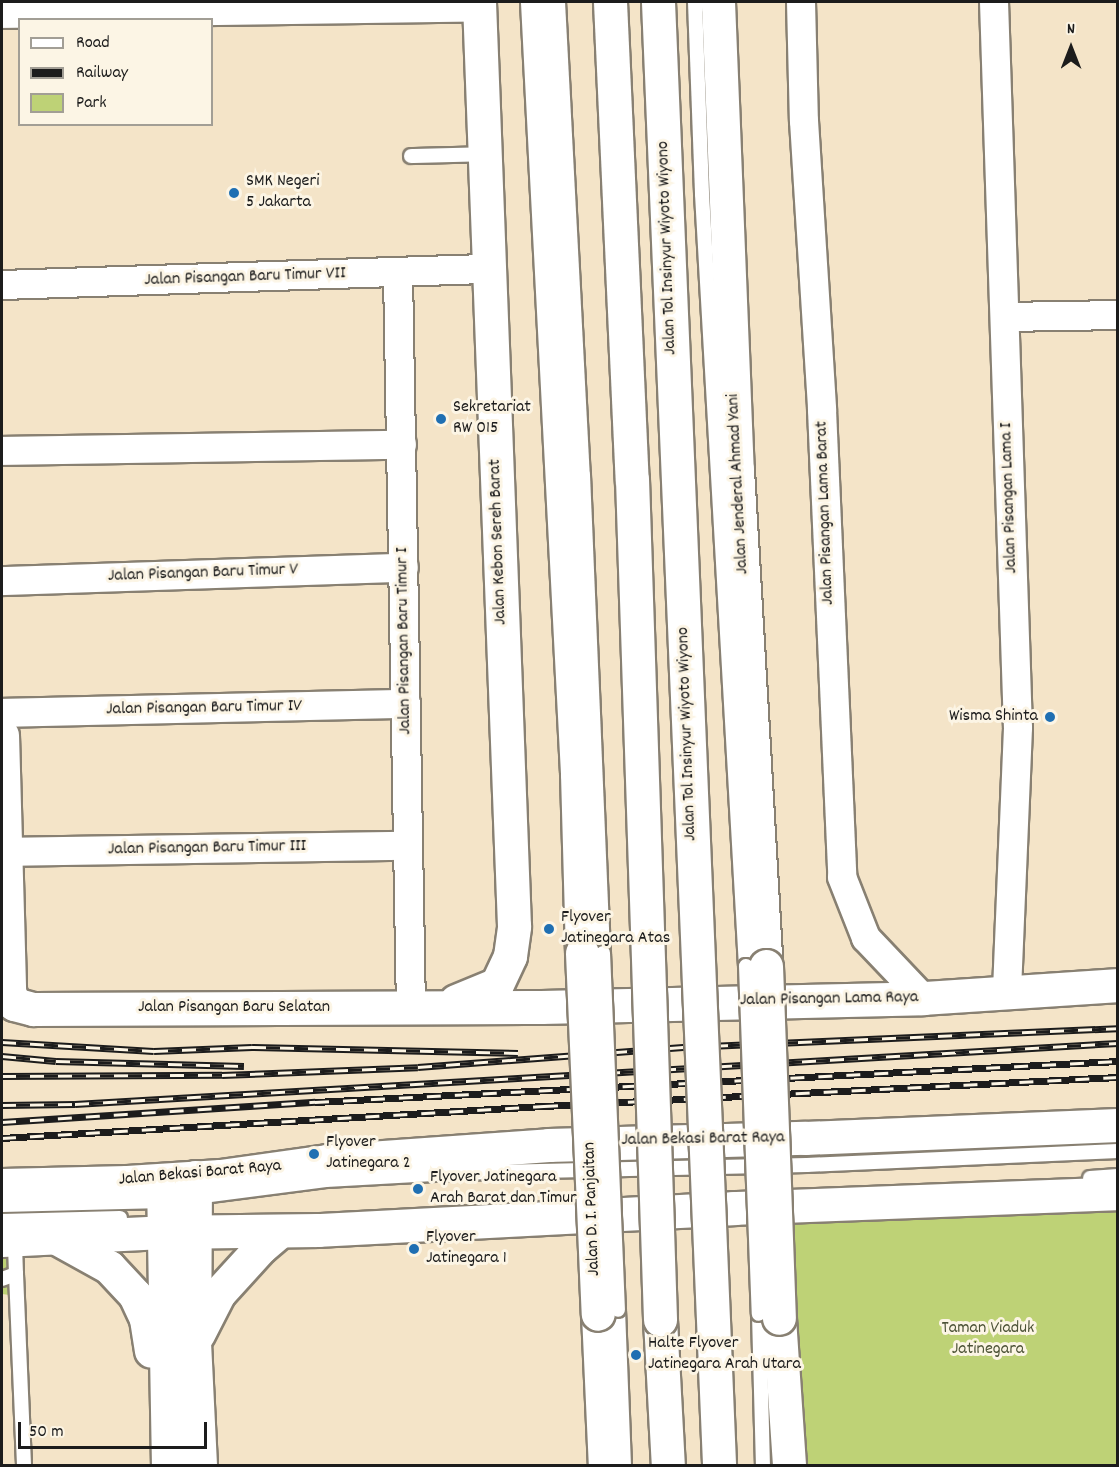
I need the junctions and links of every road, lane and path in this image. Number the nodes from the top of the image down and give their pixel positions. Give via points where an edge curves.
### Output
1 (537, 2) edge
2 (558, 2) edge
3 (610, 2) edge
4 (658, 2) edge
5 (801, 2) edge
6 (994, 2) edge
7 (712, 3) edge
8 (479, 4) edge
9 (381, 5) edge
10 (2, 14) edge
11 (697, 43) junction
12 (485, 154) junction
13 (411, 156) dead end
14 (489, 269) junction
15 (398, 273) junction
16 (2, 285) edge
17 (1118, 315) edge
18 (1005, 317) junction
19 (402, 445) junction
20 (2, 452) edge
21 (404, 568) junction
22 (2, 581) edge
23 (406, 704) junction
24 (2, 713) edge
25 (2, 735) edge
26 (2, 794) edge
27 (408, 846) junction
28 (5, 852) junction
29 (4, 925) edge
30 (593, 953) junction
31 (756, 966) junction
32 (1118, 985) edge
33 (1007, 994) junction
34 (923, 998) junction
35 (7, 1002) edge
36 (541, 1006) joint
37 (426, 1008) junction
38 (1118, 1125) edge
39 (1118, 1151) edge
40 (1118, 1176) edge
41 (1076, 1179) dead end
42 (2, 1185) edge
43 (793, 1190) dead end
44 (1118, 1193) edge
45 (691, 1194) dead end
46 (668, 1196) dead end
47 (645, 1197) dead end
48 (622, 1199) dead end
49 (2, 1205) edge
50 (521, 1205) dead end
51 (176, 1209) junction
52 (399, 1211) dead end
53 (319, 1215) dead end
54 (279, 1231) junction
55 (6, 1233) edge
56 (56, 1237) junction
57 (16, 1274) junction
58 (2, 1279) edge
59 (608, 1312) junction
60 (769, 1316) junction
61 (194, 1342) junction
62 (167, 1454) edge
63 (24, 1466) edge
64 (200, 1466) edge
65 (605, 1466) edge
66 (624, 1466) edge
67 (668, 1466) edge
68 (719, 1466) edge
69 (763, 1466) edge
70 (789, 1466) edge

1 - 30 main road via 577,774
2 - 30 lane via 583,475
3 - 67 main road, bridge via 632,479
4 - 68 main road, Jalan Tol Insinyur Wiyoto Wiyono, bridge
5 - 34 street, Jalan Pisangan Lama Barat via 842,877 866,938
6 - 18 street, Jalan Pisangan Lama I
7 - 11 lane
7 - 11 lane
7 - 31 main road, Jalan Jenderal Ahmad Yani via 737,470
8 - 9 street
8 - 12 main road, Jalan Kebon Sereh Barat
9 - 10 street
11 - 31 lane via 702,194
12 - 13 lane
12 - 14 main road, Jalan Kebon Sereh Barat
14 - 15 street, Jalan Pisangan Baru Timur VII
14 - 37 main road, Jalan Kebon Sereh Barat via 514,926 510,956 497,984
15 - 16 street, Jalan Pisangan Baru Timur VII
15 - 19 street, Jalan Pisangan Baru Timur I
17 - 18 street
18 - 33 street, Jalan Pisangan Lama I via 1018,728
19 - 20 street
19 - 21 street, Jalan Pisangan Baru Timur I
21 - 22 street, Jalan Pisangan Baru Timur V
21 - 23 street, Jalan Pisangan Baru Timur I
23 - 24 street, Jalan Pisangan Baru Timur IV
23 - 27 street, Jalan Pisangan Baru Timur I
25 - 26 main road, Jalan Pisangan Baru Selatan
26 - 28 main road, Jalan Pisangan Baru Selatan
27 - 28 street, Jalan Pisangan Baru Timur III
27 - 37 street, Jalan Pisangan Baru Timur I
28 - 29 main road, Jalan Pisangan Baru Selatan
29 - 35 main road, Jalan Pisangan Baru Selatan
30 - 59 main road, Jalan D. I. Panjaitan, bridge
31 - 60 main road, bridge
32 - 33 main road, Jalan Pisangan Lama Raya
33 - 34 main road, Jalan Pisangan Lama Raya
34 - 36 main road, Jalan Pisangan Lama Raya
35 - 37 main road, Jalan Pisangan Baru Selatan via 33,1010 223,1006
36 - 37 main road, Jalan Pisangan Baru Selatan
38 - 51 main road, Jalan Bekasi Barat Raya via 548,1144 327,1161
39 - 51 lane via 326,1180
40 - 41 lane
42 - 51 main road, Jalan Bekasi Barat Raya
43 - 45 lane
44 - 54 main road, Jalan Bekasi Barat Raya
46 - 47 lane
48 - 50 lane
49 - 51 lane
51 - 54 main road, Jalan Bekasi Barat Raya
51 - 55 lane
51 - 56 main road, Jalan Bekasi Barat Raya
51 - 61 main road
51 - 62 main road
52 - 53 lane
54 - 61 main road via 219,1293
55 - 56 main road, Jalan Bekasi Barat Raya
55 - 57 lane
56 - 62 main road via 109,1267 135,1295 146,1319
57 - 58 lane
57 - 63 lane
59 - 65 main road, Jalan D. I. Panjaitan
59 - 66 lane
60 - 69 lane
60 - 70 main road
61 - 64 main road

